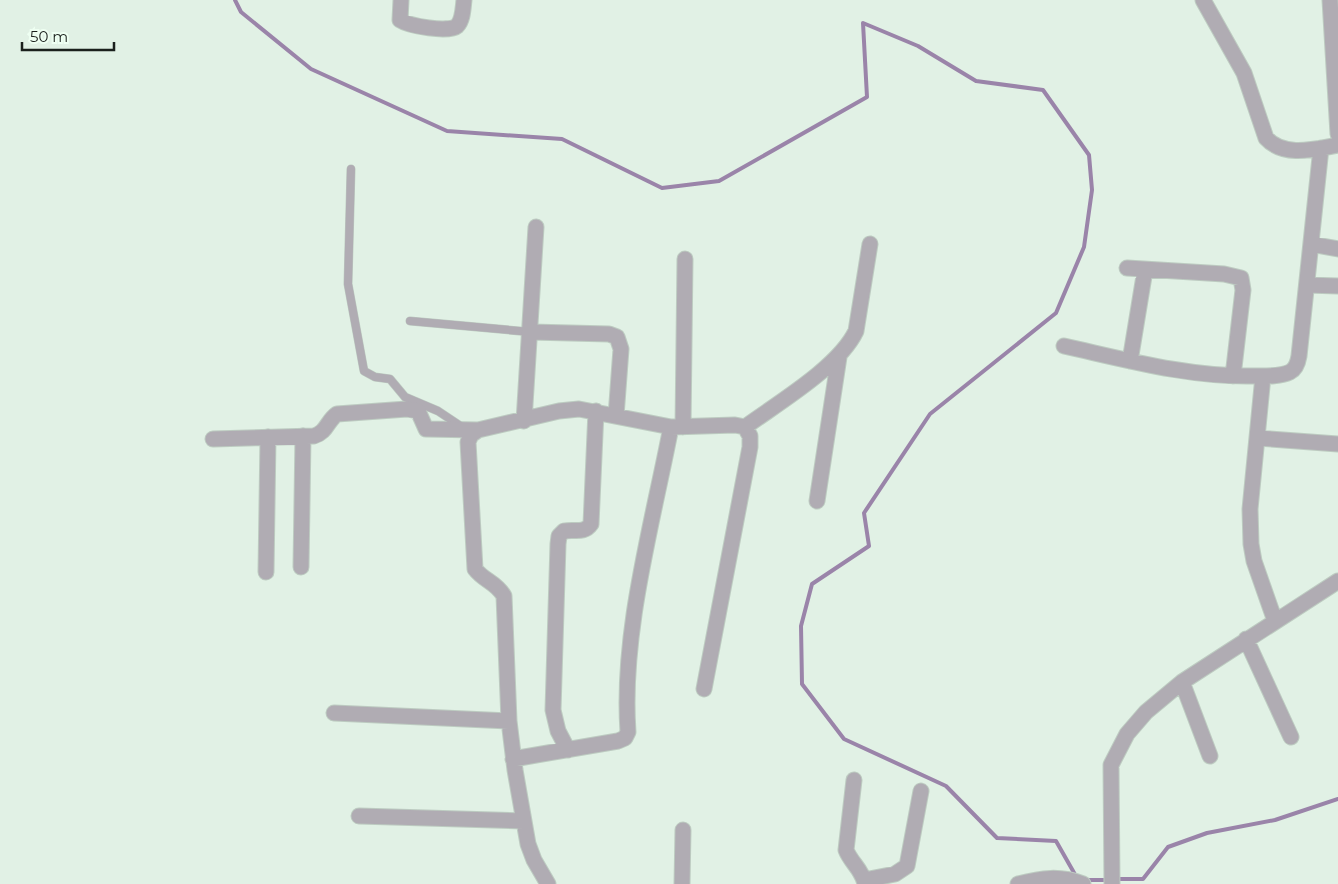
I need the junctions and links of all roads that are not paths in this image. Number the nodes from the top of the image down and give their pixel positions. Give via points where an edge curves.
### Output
1 (401, 0) edge
2 (464, 0) edge
3 (1203, 0) edge
4 (1330, 0) edge
5 (1338, 134) edge
6 (1338, 145) edge
7 (1321, 148) junction
8 (351, 169) dead end
9 (536, 227) dead end
10 (870, 244) dead end
11 (1311, 244) junction
12 (1338, 249) edge
13 (685, 258) dead end
14 (1127, 268) dead end
15 (1145, 270) junction
16 (1307, 284) junction
17 (1338, 286) edge
18 (410, 321) dead end
19 (530, 332) junction
20 (1064, 346) dead end
21 (839, 357) junction
22 (1130, 360) junction
23 (1233, 376) junction
24 (1263, 376) junction
25 (596, 411) junction
26 (616, 416) junction
27 (524, 421) junction
28 (677, 427) junction
29 (745, 428) junction
30 (473, 430) junction
31 (303, 436) junction
32 (268, 437) junction
33 (1258, 438) junction
34 (213, 439) dead end
35 (1338, 444) edge
36 (816, 501) dead end
37 (301, 566) dead end
38 (266, 572) dead end
39 (1338, 582) edge
40 (1276, 621) junction
41 (1246, 639) junction
42 (1182, 682) junction
43 (704, 689) dead end
44 (334, 713) dead end
45 (509, 721) junction
46 (1291, 737) dead end
47 (568, 750) junction
48 (1210, 756) dead end
49 (513, 759) junction
50 (854, 780) dead end
51 (921, 791) dead end
52 (359, 816) dead end
53 (524, 821) junction
54 (683, 830) dead end
55 (864, 882) edge
56 (548, 884) edge
57 (682, 884) edge
58 (1018, 884) edge
59 (1083, 884) edge
60 (1112, 884) edge

1 - 2 street via 400,20 406,24 448,30 456,28 460,21
3 - 7 street via 1244,72 1266,138 1283,149
4 - 5 street
6 - 7 street
7 - 11 street
8 - 30 lane via 348,284 364,371 390,379 405,397
9 - 19 street
10 - 21 street via 856,331
11 - 12 street
11 - 16 street
13 - 28 street
14 - 15 street
15 - 22 street
15 - 23 street via 1236,275 1241,278 1243,290
16 - 17 street
16 - 24 street via 1297,366 1291,372
18 - 19 lane
19 - 26 street via 617,337 621,349
19 - 27 street
20 - 22 street
21 - 29 street
21 - 36 street
22 - 23 street via 1188,374
23 - 24 street
24 - 33 street
25 - 26 street
25 - 27 street via 559,411
25 - 47 street via 591,524 588,529 564,531 558,544 552,710
26 - 28 street
27 - 30 street
28 - 29 street via 735,425
28 - 47 street via 632,628 626,684 626,738
29 - 43 street via 750,436 750,447
30 - 31 street via 426,429 418,411 408,409 337,414 321,434
30 - 45 street via 468,442 475,569 480,576 498,586 504,596
31 - 32 street
31 - 37 street
32 - 34 street
32 - 38 street
33 - 35 street
33 - 40 street via 1250,509 1251,544
39 - 40 street
40 - 41 street
41 - 42 street
41 - 46 street
42 - 48 street
42 - 60 street via 1146,712 1127,734 1111,765
44 - 45 street
45 - 49 street
47 - 49 street
49 - 53 street
50 - 55 street via 846,850 862,873
51 - 55 street via 907,866 895,874
52 - 53 street
53 - 56 street via 534,860
54 - 57 street
58 - 59 street via 1048,878 1068,878

